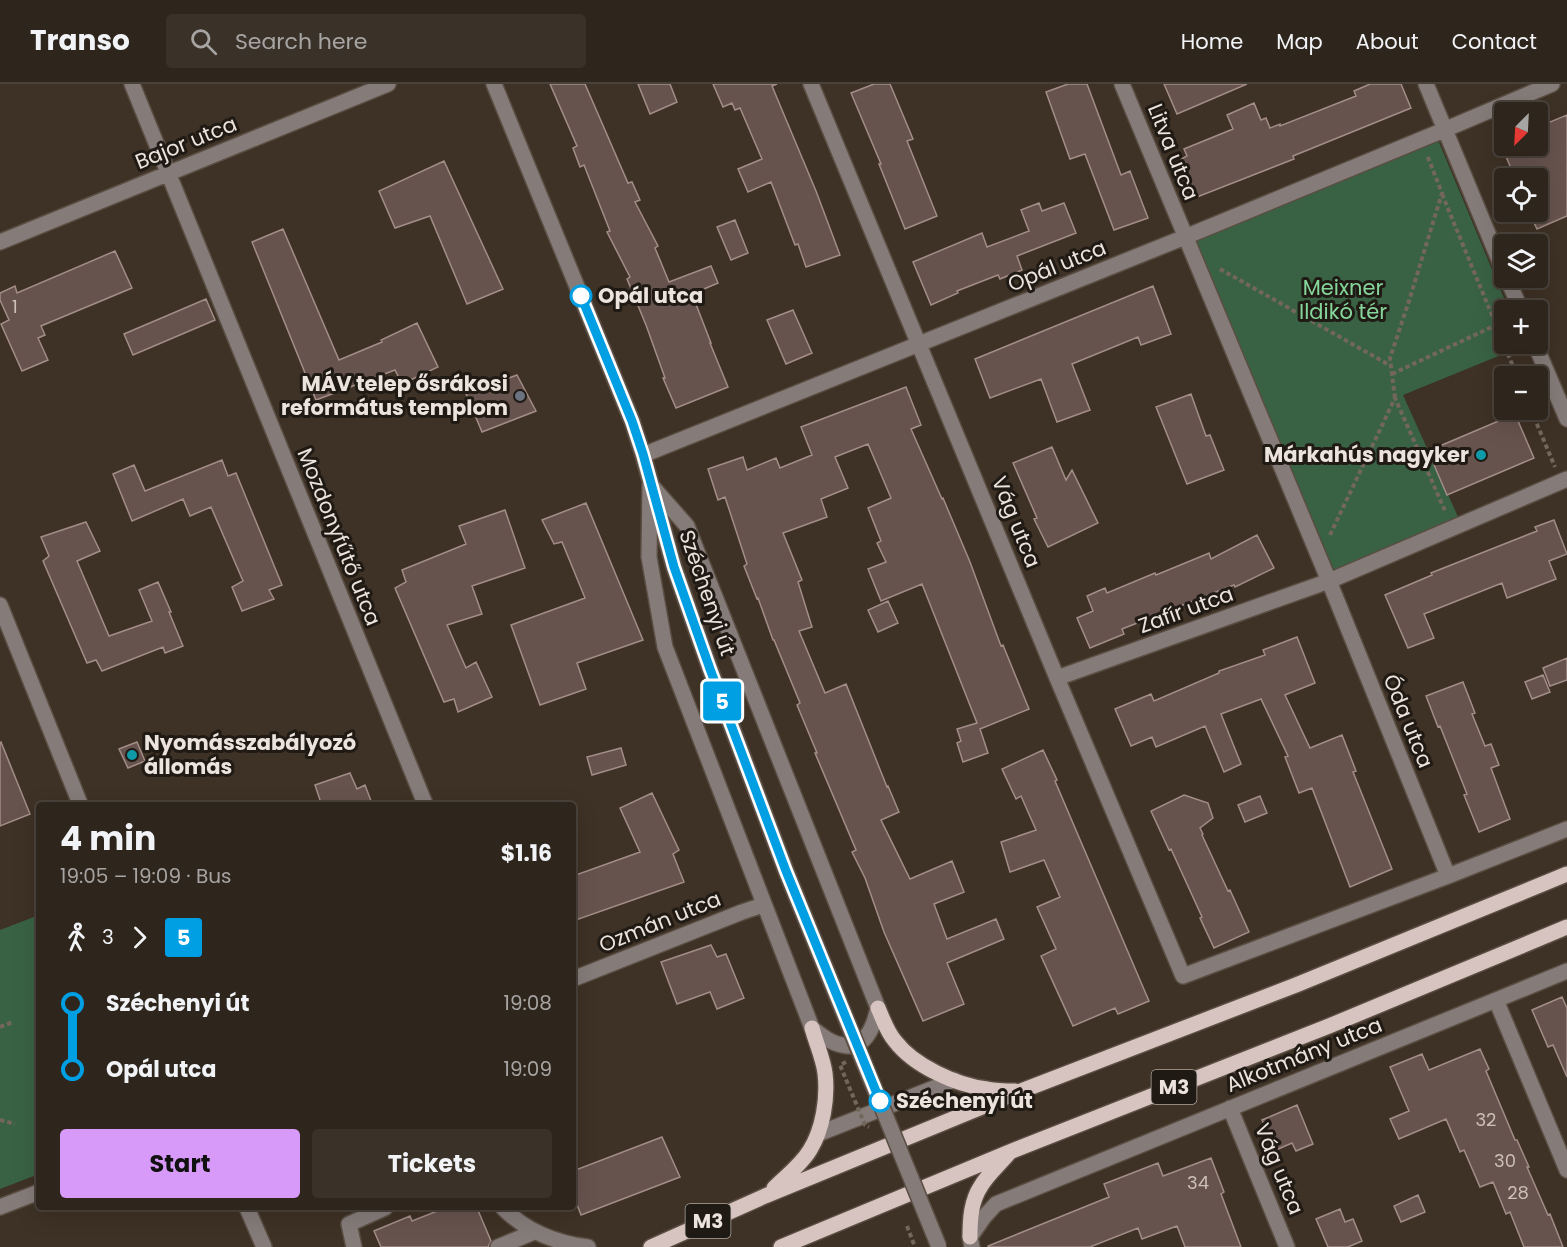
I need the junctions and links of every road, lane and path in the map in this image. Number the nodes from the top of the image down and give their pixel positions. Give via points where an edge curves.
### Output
1 (132, 84) edge
2 (388, 84) edge
3 (494, 84) edge
4 (812, 84) edge
5 (1122, 84) edge
6 (1426, 84) edge
7 (1552, 84) edge
8 (1444, 130) junction
9 (1421, 139) junction
10 (168, 172) junction
11 (1442, 193) junction
12 (1185, 237) junction
13 (0, 242) edge
14 (1494, 248) edge
15 (1218, 276) dead end
16 (1494, 320) edge
17 (1494, 326) edge
18 (920, 344) junction
19 (1539, 354) edge
20 (1391, 366) junction
21 (1392, 374) junction
22 (1395, 398) junction
23 (1567, 419) edge
24 (1536, 420) edge
25 (643, 454) junction
26 (1564, 480) edge
27 (650, 484) junction
28 (1325, 525) dead end
29 (1452, 528) junction
30 (1329, 581) junction
31 (0, 605) edge
32 (1057, 678) junction
33 (79, 802) edge
34 (424, 802) edge
35 (1567, 829) edge
36 (1567, 874) edge
37 (1448, 876) junction
38 (763, 905) junction
39 (1567, 927) edge
40 (1567, 971) edge
41 (576, 978) edge
42 (1496, 1000) junction
43 (878, 1008) junction
44 (13, 1022) dead end
45 (0, 1027) edge
46 (812, 1028) junction
47 (954, 1080) junction
48 (1021, 1092) junction
49 (1230, 1108) junction
50 (0, 1120) edge
51 (15, 1124) dead end
52 (818, 1134) junction
53 (1012, 1151) junction
54 (1567, 1170) edge
55 (36, 1193) edge
56 (765, 1196) junction
57 (0, 1207) edge
58 (248, 1210) edge
59 (380, 1210) edge
60 (505, 1210) edge
61 (907, 1226) dead end
62 (534, 1232) junction
63 (971, 1242) edge
64 (264, 1247) edge
65 (354, 1247) edge
66 (498, 1247) edge
67 (588, 1247) edge
68 (651, 1247) edge
69 (781, 1247) edge
70 (915, 1247) edge
71 (939, 1247) edge
72 (1287, 1247) edge

1 - 10 street, Mozdonyfűtő utca
2 - 10 street, Bajor utca
3 - 25 street, Széchenyi út
4 - 18 street, Vág utca
5 - 12 street, Litva utca
6 - 8 street
7 - 8 street
8 - 9 street
8 - 14 street
9 - 11 path
9 - 12 street
10 - 13 street, Bajor utca
10 - 34 street, Mozdonyfűtő utca
11 - 16 path
11 - 20 path via 1390,358
12 - 18 street, Opál utca
12 - 30 street
15 - 20 path via 1213,265
17 - 21 path
18 - 25 street, Opál utca
18 - 32 street, Vág utca
19 - 23 street
20 - 21 path
21 - 22 path
22 - 28 path via 1329,536
22 - 29 path
24 - 26 path
25 - 27 street, Széchenyi út
26 - 29 street
27 - 38 street via 649,557 665,647
27 - 43 street via 687,526
27 - 71 street, Széchenyi út, bridge via 674,567 786,871
29 - 30 street
30 - 32 street, Zafír utca
30 - 37 street, Óda utca
31 - 33 street
32 - 37 street, Vág utca via 1183,976
35 - 37 street
36 - 48 main road, M3
38 - 41 street, Ozmán utca
38 - 46 street
39 - 53 main road, M3
40 - 42 street, Alkotmány utca
42 - 49 street, Alkotmány utca
42 - 54 street
43 - 46 street via 870,1033 854,1046 836,1043
43 - 47 main road via 894,1040 910,1057
44 - 45 path
46 - 52 main road via 826,1088
47 - 48 main road via 986,1089
47 - 52 street
48 - 56 main road, M3
49 - 63 street, Alkotmány utca via 996,1204 984,1216
49 - 72 street, Vág utca
50 - 51 path
52 - 56 main road via 809,1152
53 - 63 main road via 981,1186 973,1203
53 - 69 main road, M3
55 - 57 street
56 - 68 main road, M3
58 - 64 street
59 - 65 street via 349,1224
60 - 62 street
61 - 70 path
62 - 66 street
62 - 67 street via 569,1245

